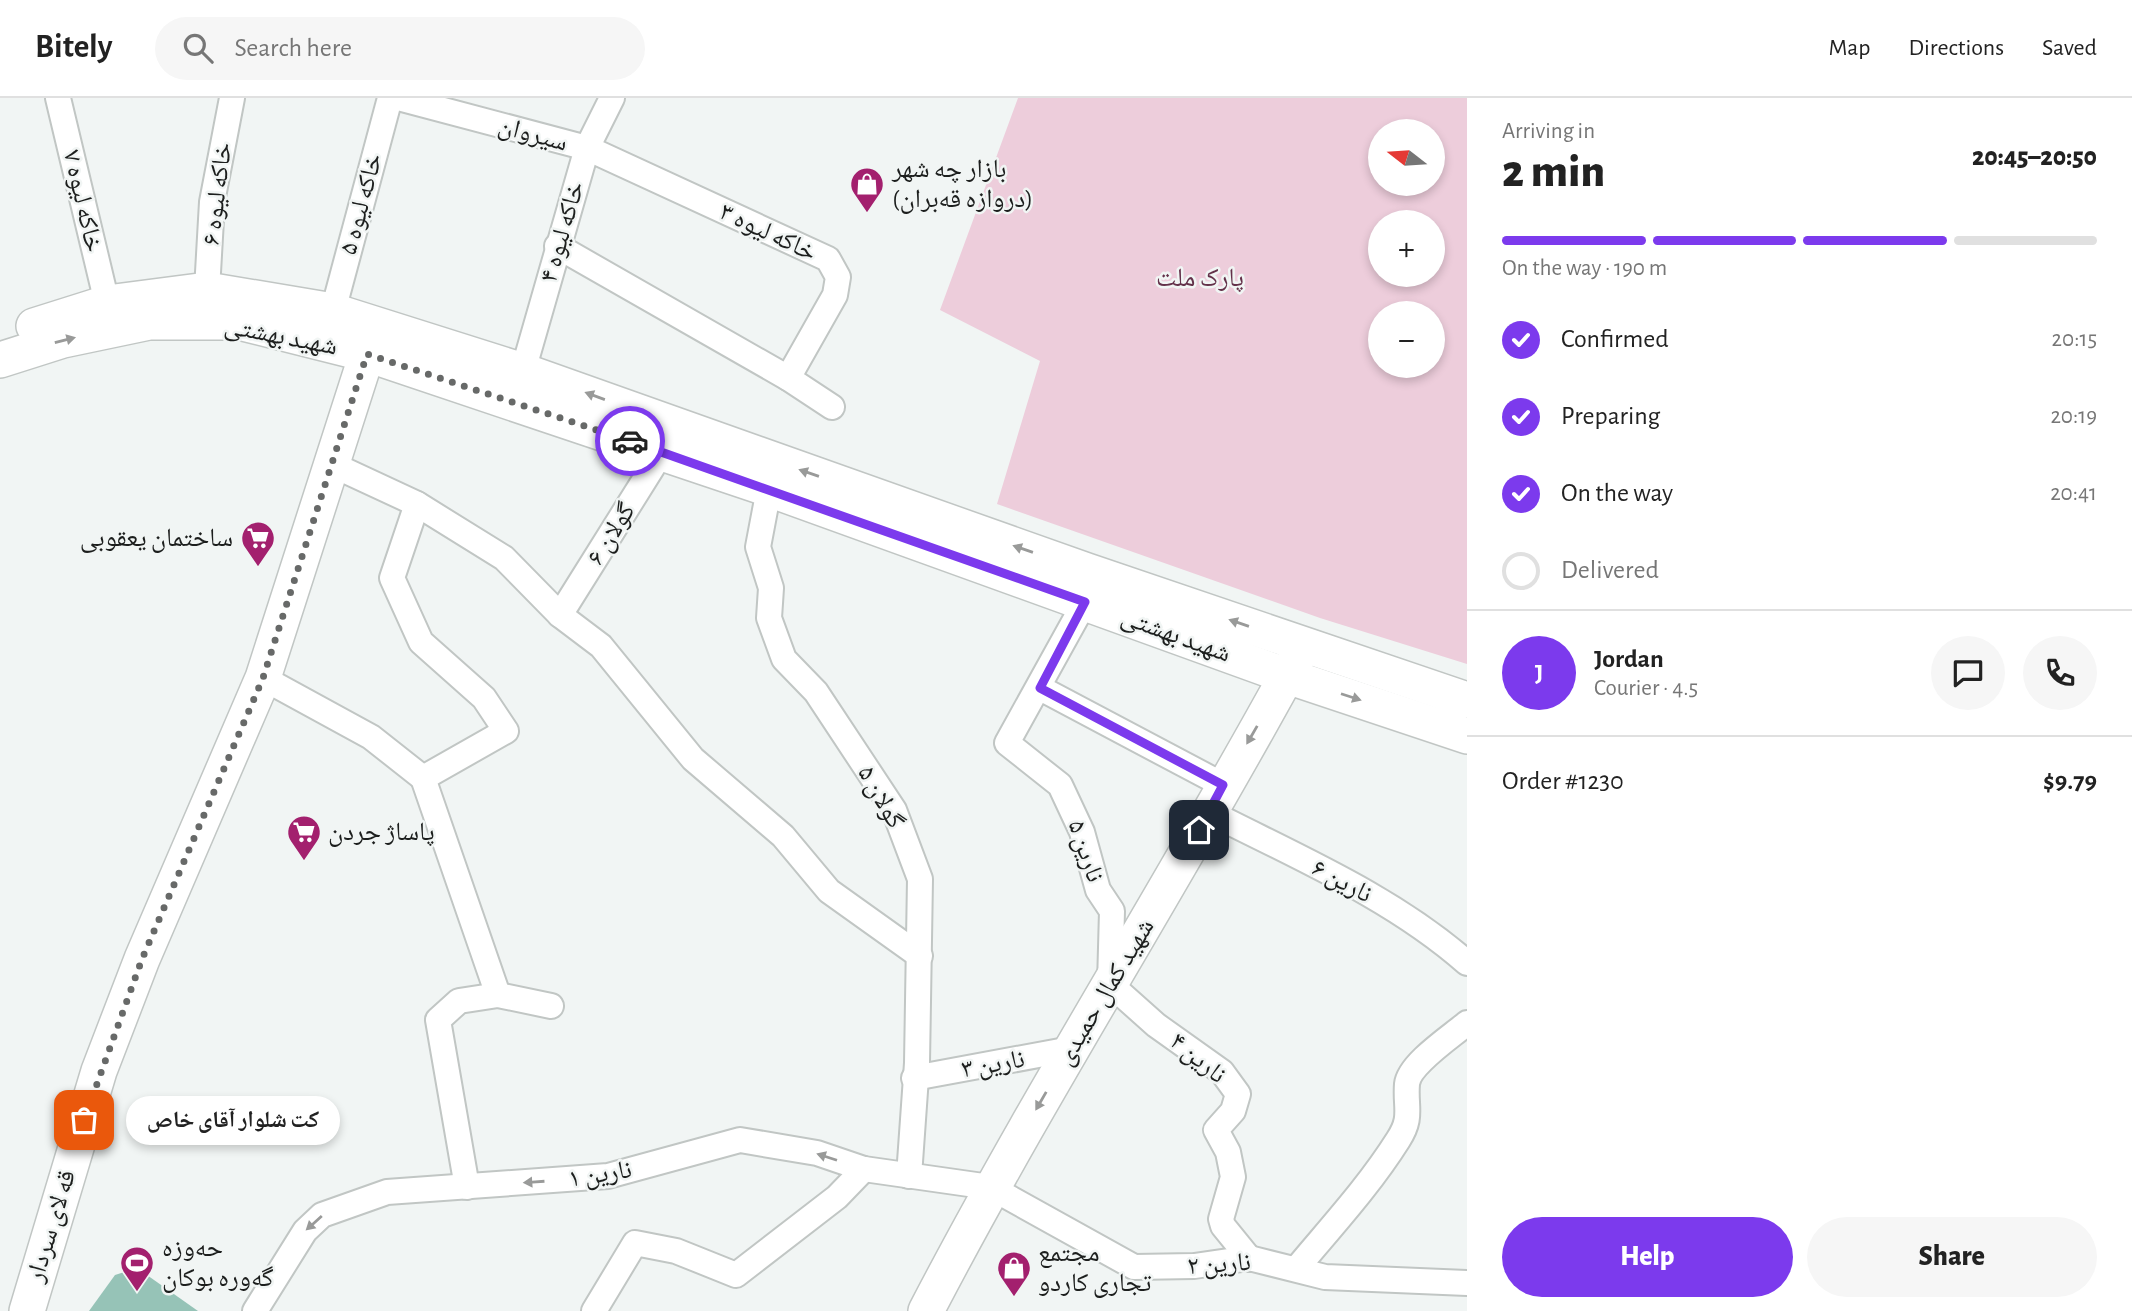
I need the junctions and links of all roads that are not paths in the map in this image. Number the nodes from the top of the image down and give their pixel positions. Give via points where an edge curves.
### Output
1 (58, 98) edge
2 (232, 98) edge
3 (390, 98) edge
4 (398, 98) edge
5 (612, 98) edge
6 (586, 148) junction
7 (557, 246) junction
8 (207, 290) junction
9 (107, 303) junction
10 (333, 311) junction
11 (0, 336) edge
12 (367, 354) junction
13 (0, 360) edge
14 (523, 371) junction
15 (788, 378) junction
16 (832, 407) dead end
17 (662, 452) junction
18 (331, 464) junction
19 (769, 489) junction
20 (417, 504) junction
21 (1085, 602) junction
22 (561, 615) junction
23 (1303, 645) junction
24 (1287, 676) junction
25 (263, 678) junction
26 (1040, 688) junction
27 (1467, 701) edge
28 (1467, 736) edge
29 (423, 778) junction
30 (1216, 798) junction
31 (920, 956) junction
32 (1467, 963) edge
33 (1110, 984) junction
34 (498, 995) junction
35 (551, 1006) dead end
36 (1467, 1023) edge
37 (1071, 1049) junction
38 (914, 1078) junction
39 (864, 1169) junction
40 (909, 1176) junction
41 (467, 1187) junction
42 (990, 1187) junction
43 (1249, 1258) junction
44 (1297, 1268) junction
45 (1467, 1283) edge
46 (27, 1311) edge
47 (255, 1311) edge
48 (594, 1311) edge
49 (926, 1311) edge

1 - 9 street, خاکه لیوه ۷
2 - 8 street, خاکه لیوه ۶ via 212,202
3 - 10 street, خاکه لیوه ۵
4 - 6 street, سیروان
5 - 6 street, خاکه لیوه ۴
6 - 7 street, خاکه لیوه ۴
6 - 15 street, خاکه لیوه ۳ via 828,259 838,277 835,295
7 - 14 street, خاکه لیوه ۴
7 - 15 street
8 - 9 main road, شهید بهشتی
8 - 10 main road, شهید بهشتی
9 - 11 main road, شهید بهشتی
10 - 14 main road, شهید بهشتی
13 -> 12 main road, شهید بهشتی via 149,322 239,322
12 - 17 main road, شهید بهشتی
12 - 18 main road, قه لای سردار
23 -> 14 main road, شهید بهشتی
15 - 16 street
17 - 19 main road, شهید بهشتی
17 - 22 street, گولان ۶
18 - 20 street
18 - 25 main road, قه لای سردار
19 - 21 main road, شهید بهشتی
19 - 31 street, گولان ۵ via 758,547 771,588 769,618 784,659 816,692 894,810 920,879
20 - 22 street via 504,558
20 - 29 street via 392,578 421,642 484,698 506,731
21 - 24 main road, شهید بهشتی
21 - 26 street
22 - 31 street via 601,646 693,759 783,836 830,891
23 - 24 main road, شهید کمال حمیدی
23 - 27 main road, شهید بهشتی
24 -> 28 main road, شهید بهشتی
24 -> 30 main road, شهید کمال حمیدی
25 - 29 street via 371,737
25 - 46 main road, قه لای سردار via 99,1071
26 - 30 street, نارین ۶
26 - 33 street, نارین ۵ via 1007,743 1060,785 1082,832 1098,890 1112,911
29 - 34 street
30 - 32 street, نارین ۶ via 1441,940
30 - 33 main road, شهید کمال حمیدی
31 - 38 street, گولان ۵
33 - 37 main road, شهید کمال حمیدی
33 - 43 street, نارین ۴ via 1156,1025 1222,1072 1238,1094 1233,1111 1216,1130 1228,1152 1233,1177 1221,1219
34 - 35 street
34 - 41 street via 458,1001 438,1020
36 - 44 street via 1415,1067 1407,1082 1410,1118 1400,1138
37 - 38 street, نارین ۳
37 -> 42 main road, شهید کمال حمیدی
38 - 40 street, گولان ۵
39 - 40 street, نارین ۱
39 -> 41 street, نارین ۱ via 817,1153 740,1140 608,1176
39 - 48 street via 837,1197 736,1275 676,1251 635,1243
40 - 42 street, نارین ۱
41 -> 47 street, نارین ۱ via 387,1192 322,1215 305,1231
42 - 43 street, نارین ۲ via 1134,1267 1183,1267
42 - 49 main road, شهید کمال حمیدی
43 - 44 street, نارین ۲
44 - 45 street, نارین ۲ via 1325,1277

